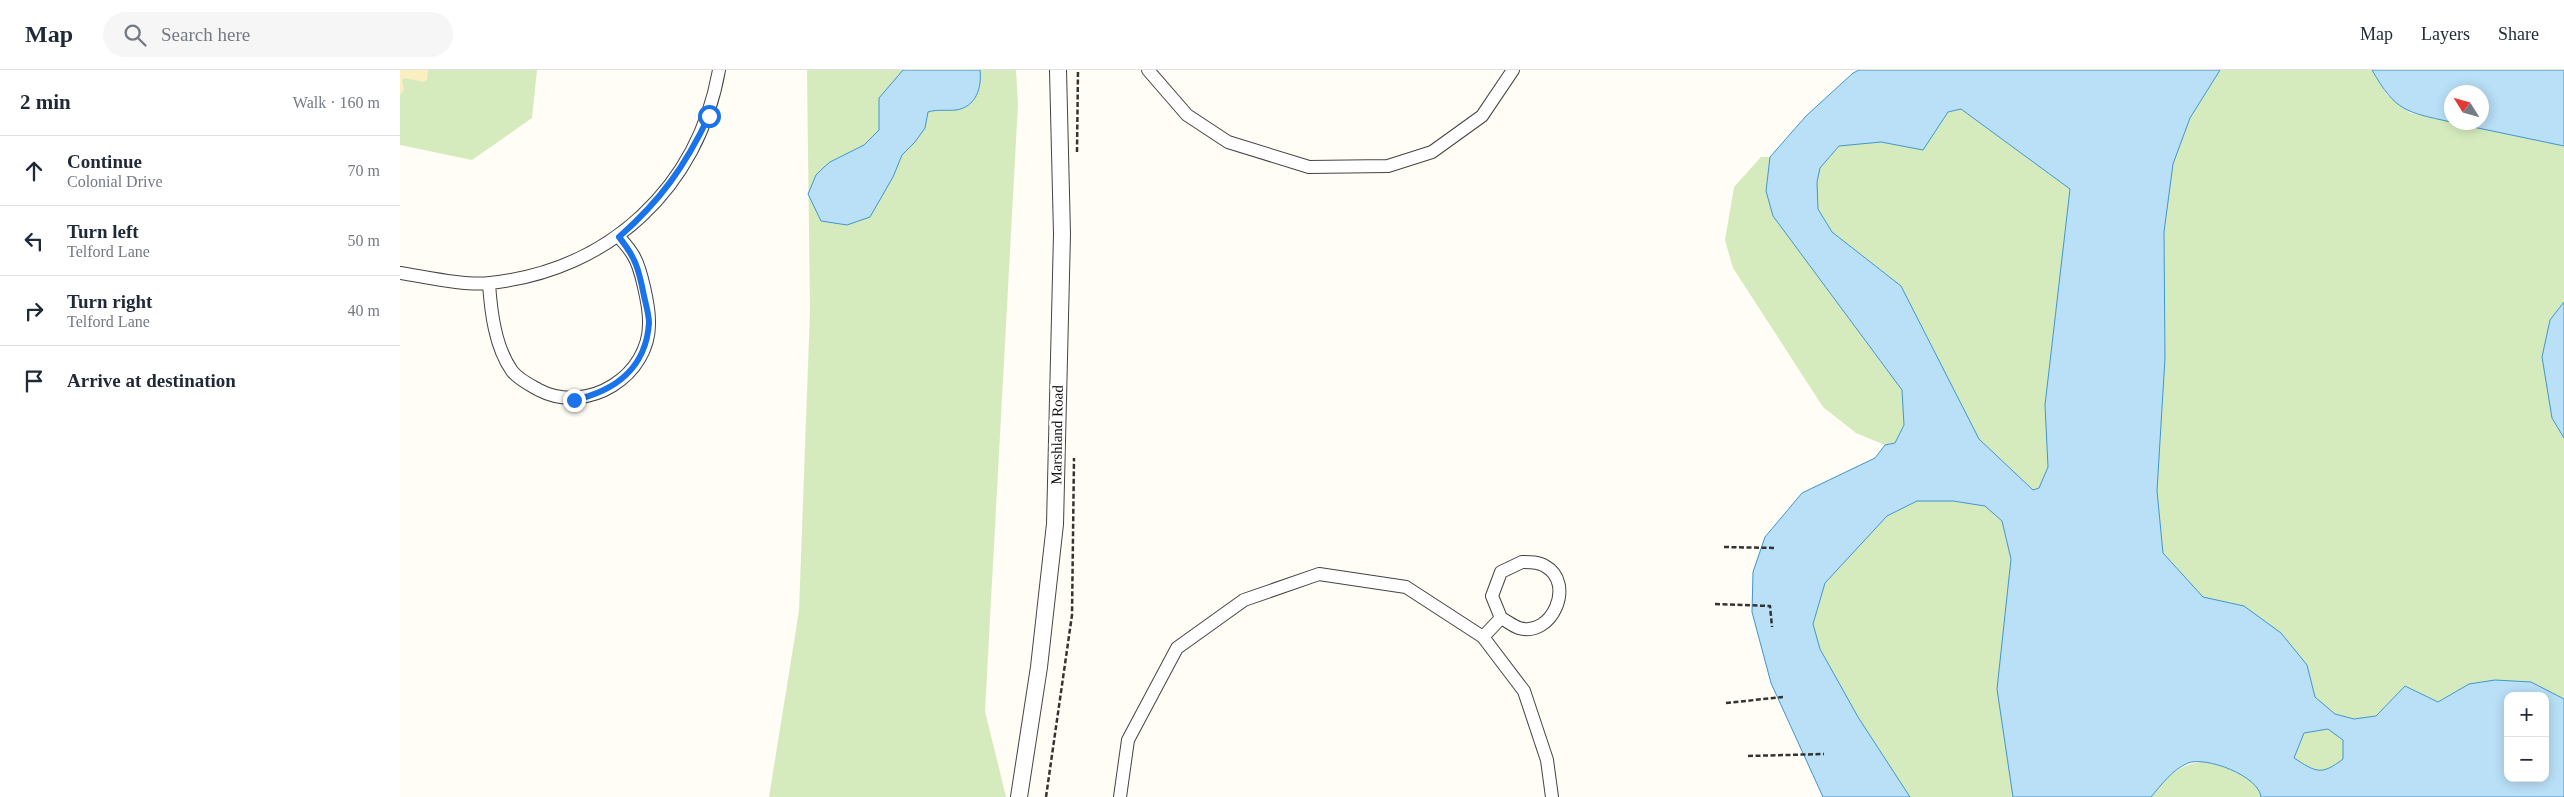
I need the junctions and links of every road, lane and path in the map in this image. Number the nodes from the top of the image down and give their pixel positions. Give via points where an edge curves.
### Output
1 (719, 70) edge
2 (1058, 70) edge
3 (1148, 70) edge
4 (1513, 70) edge
5 (619, 237) junction
6 (400, 273) edge
7 (488, 284) junction
8 (1724, 547) dead end
9 (1776, 548) dead end
10 (1715, 604) dead end
11 (1501, 618) junction
12 (1772, 627) dead end
13 (1483, 637) junction
14 (1783, 697) dead end
15 (1726, 702) dead end
16 (1824, 754) dead end
17 (1748, 756) dead end
18 (1019, 797) edge
19 (1120, 797) edge
20 (1552, 797) edge

1 - 5 street via 709,116 694,148 650,209
2 - 18 street, Marshland Road via 1062,234 1055,524 1039,667
3 - 4 street via 1187,115 1228,142 1309,168 1388,166 1432,152 1482,116
5 - 7 street via 559,267
5 - 7 street via 634,256 649,321 646,342 636,363 622,380 596,395 574,400 549,395 525,383 512,370 497,335
6 - 7 street
8 - 9 path
10 - 12 path via 1770,606
11 - 11 street via 1520,628 1540,626 1555,612 1560,593 1558,580 1549,568 1539,563 1522,562 1501,572 1492,596
11 - 13 street
13 - 19 street via 1406,587 1319,574 1244,600 1177,648 1128,740
13 - 20 street via 1524,691 1548,760
14 - 15 path
16 - 17 path

